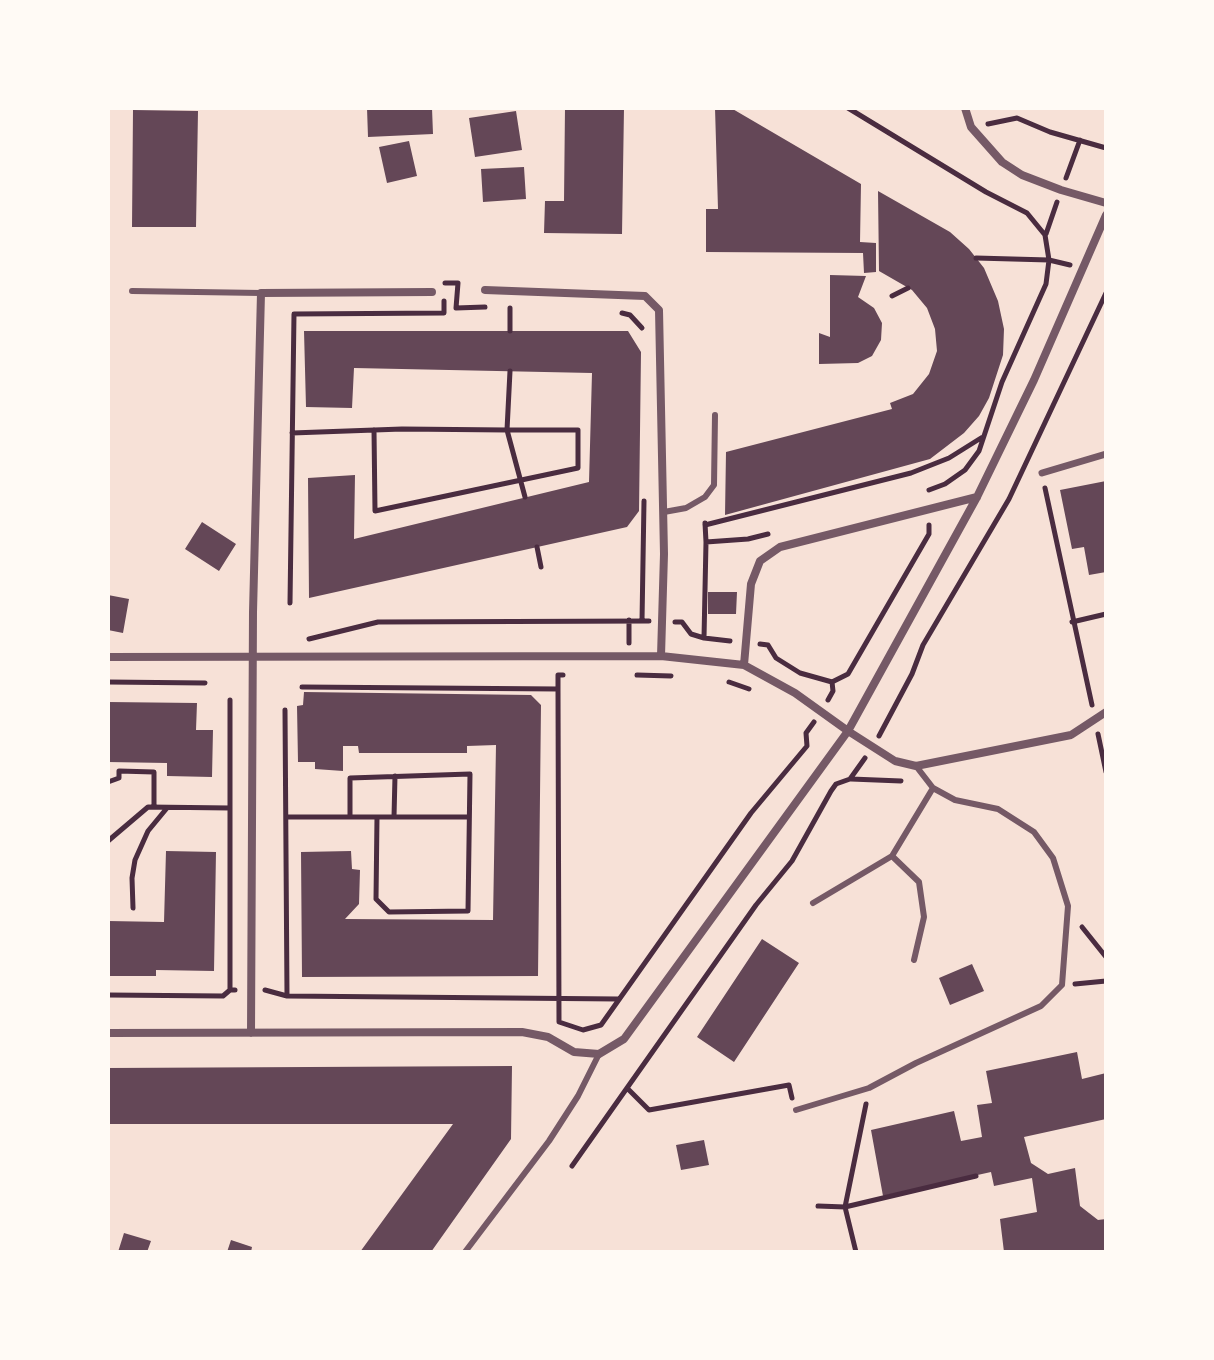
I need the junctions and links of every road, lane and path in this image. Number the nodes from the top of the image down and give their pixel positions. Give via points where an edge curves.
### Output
1 (848, 108) edge
2 (965, 108) edge
3 (971, 127) junction
4 (1106, 148) edge
5 (1106, 203) edge
6 (1106, 215) edge
7 (976, 258) dead end
8 (1049, 260) junction
9 (1083, 268) junction
10 (908, 288) dead end
11 (485, 290) dead end
12 (132, 291) dead end
13 (432, 292) dead end
14 (261, 293) junction
15 (892, 296) dead end
16 (1102, 300) dead end
17 (1094, 305) dead end
18 (485, 308) dead end
19 (510, 308) junction
20 (525, 309) dead end
21 (611, 311) dead end
22 (444, 313) dead end
23 (510, 331) dead end
24 (647, 339) dead end
25 (1067, 365) dead end
26 (510, 371) dead end
27 (1067, 376) dead end
28 (715, 415) dead end
29 (374, 430) junction
30 (507, 430) junction
31 (292, 433) junction
32 (983, 437) junction
33 (979, 451) dead end
34 (1106, 454) edge
35 (1042, 473) joint
36 (523, 481) junction
37 (644, 496) dead end
38 (525, 497) dead end
39 (705, 497) junction
40 (977, 497) junction
41 (664, 512) junction
42 (705, 525) junction
43 (706, 542) dead end
44 (537, 547) dead end
45 (541, 567) dead end
46 (290, 603) dead end
47 (1106, 614) edge
48 (642, 621) dead end
49 (1072, 622) junction
50 (661, 656) junction
51 (108, 657) edge
52 (252, 657) junction
53 (744, 665) junction
54 (573, 675) dead end
55 (632, 675) dead end
56 (674, 676) dead end
57 (724, 681) dead end
58 (108, 682) edge
59 (832, 682) dead end
60 (205, 683) dead end
61 (302, 687) dead end
62 (558, 689) junction
63 (751, 690) dead end
64 (230, 700) dead end
65 (1092, 702) dead end
66 (285, 710) dead end
67 (821, 712) junction
68 (1106, 712) edge
69 (804, 725) dead end
70 (848, 731) junction
71 (806, 733) junction
72 (1101, 746) dead end
73 (916, 766) junction
74 (1106, 772) edge
75 (395, 776) junction
76 (850, 779) dead end
77 (927, 780) junction
78 (108, 782) edge
79 (933, 788) junction
80 (154, 807) junction
81 (168, 807) junction
82 (230, 808) junction
83 (286, 817) junction
84 (350, 817) junction
85 (377, 817) junction
86 (394, 817) junction
87 (469, 817) junction
88 (108, 841) edge
89 (892, 856) junction
90 (813, 903) dead end
91 (1068, 906) junction
92 (133, 908) dead end
93 (1106, 957) edge
94 (914, 960) dead end
95 (1106, 981) edge
96 (1062, 985) junction
97 (230, 990) junction
98 (251, 990) junction
99 (108, 995) edge
100 (287, 996) junction
101 (559, 998) junction
102 (619, 999) junction
103 (108, 1033) edge
104 (251, 1033) junction
105 (599, 1054) junction
106 (627, 1088) dead end
107 (869, 1088) junction
108 (796, 1110) joint
109 (976, 1176) dead end
110 (818, 1206) dead end
111 (845, 1207) junction
112 (465, 1252) edge
113 (856, 1252) edge

1 - 8 path via 1027,213 1045,235
2 - 3 street
3 - 4 path via 1017,118
3 - 5 street via 1002,162 1022,175
6 - 9 street
7 - 8 path
8 - 9 path
8 - 32 path via 1046,284
9 - 40 street
10 - 15 path
11 - 41 street via 645,296 659,310
12 - 14 lane
13 - 14 street
14 - 52 street
16 - 17 path
18 - 19 path
19 - 20 path
19 - 23 path
21 - 24 path via 630,315
22 - 31 path via 294,314
25 - 27 path
26 - 30 path
28 - 39 lane via 714,485
29 - 30 path
29 - 31 path
29 - 36 path via 375,511
30 - 36 path
30 - 36 path via 578,430 578,468
31 - 46 path
32 - 33 path
32 - 42 path via 911,473
34 - 35 street
35 - 49 path
36 - 38 path
37 - 48 path
39 - 41 lane
39 - 42 path
40 - 53 street via 780,547 760,561 751,584
40 - 70 street
41 - 50 street
42 - 43 path
44 - 45 path
47 - 49 path
49 - 65 path
50 - 52 street
50 - 53 street
51 - 52 street
52 - 98 street
53 - 67 street
54 - 62 path via 558,675
55 - 56 path
57 - 63 path
58 - 60 path
59 - 67 path via 833,691
61 - 62 path
62 - 101 path
64 - 82 path
66 - 83 path
67 - 70 street
67 - 71 path
68 - 73 street via 1071,735
69 - 71 path
70 - 73 street via 895,761
70 - 105 street via 624,1039
71 - 102 path via 807,746 794,765 751,813
72 - 74 path
73 - 77 lane
75 - 84 path via 350,778
75 - 86 path
75 - 87 path via 470,774
76 - 77 path
77 - 79 lane
78 - 80 path via 119,778 119,771 154,772
79 - 89 lane
79 - 91 lane via 955,800 998,809 1034,832 1053,858
80 - 81 path
80 - 88 path
81 - 82 path
81 - 92 path via 148,831 135,860
82 - 97 path
83 - 84 path
83 - 100 path
84 - 85 path
85 - 86 path
85 - 87 path via 376,899 389,912 468,911
86 - 87 path
89 - 90 lane
89 - 94 lane via 919,882 924,917
91 - 93 path
91 - 96 lane
95 - 96 path
96 - 107 lane via 1041,1006
97 - 98 path
97 - 99 path via 223,996
98 - 100 path
98 - 104 street
100 - 101 path
101 - 102 path
101 - 102 path via 559,1022 583,1030 601,1025
103 - 104 street
104 - 105 street via 522,1032 548,1037 574,1052
105 - 112 lane via 549,1141
106 - 108 path via 649,1110 789,1085
107 - 108 lane
107 - 111 path
109 - 111 path
110 - 111 path
111 - 113 path

